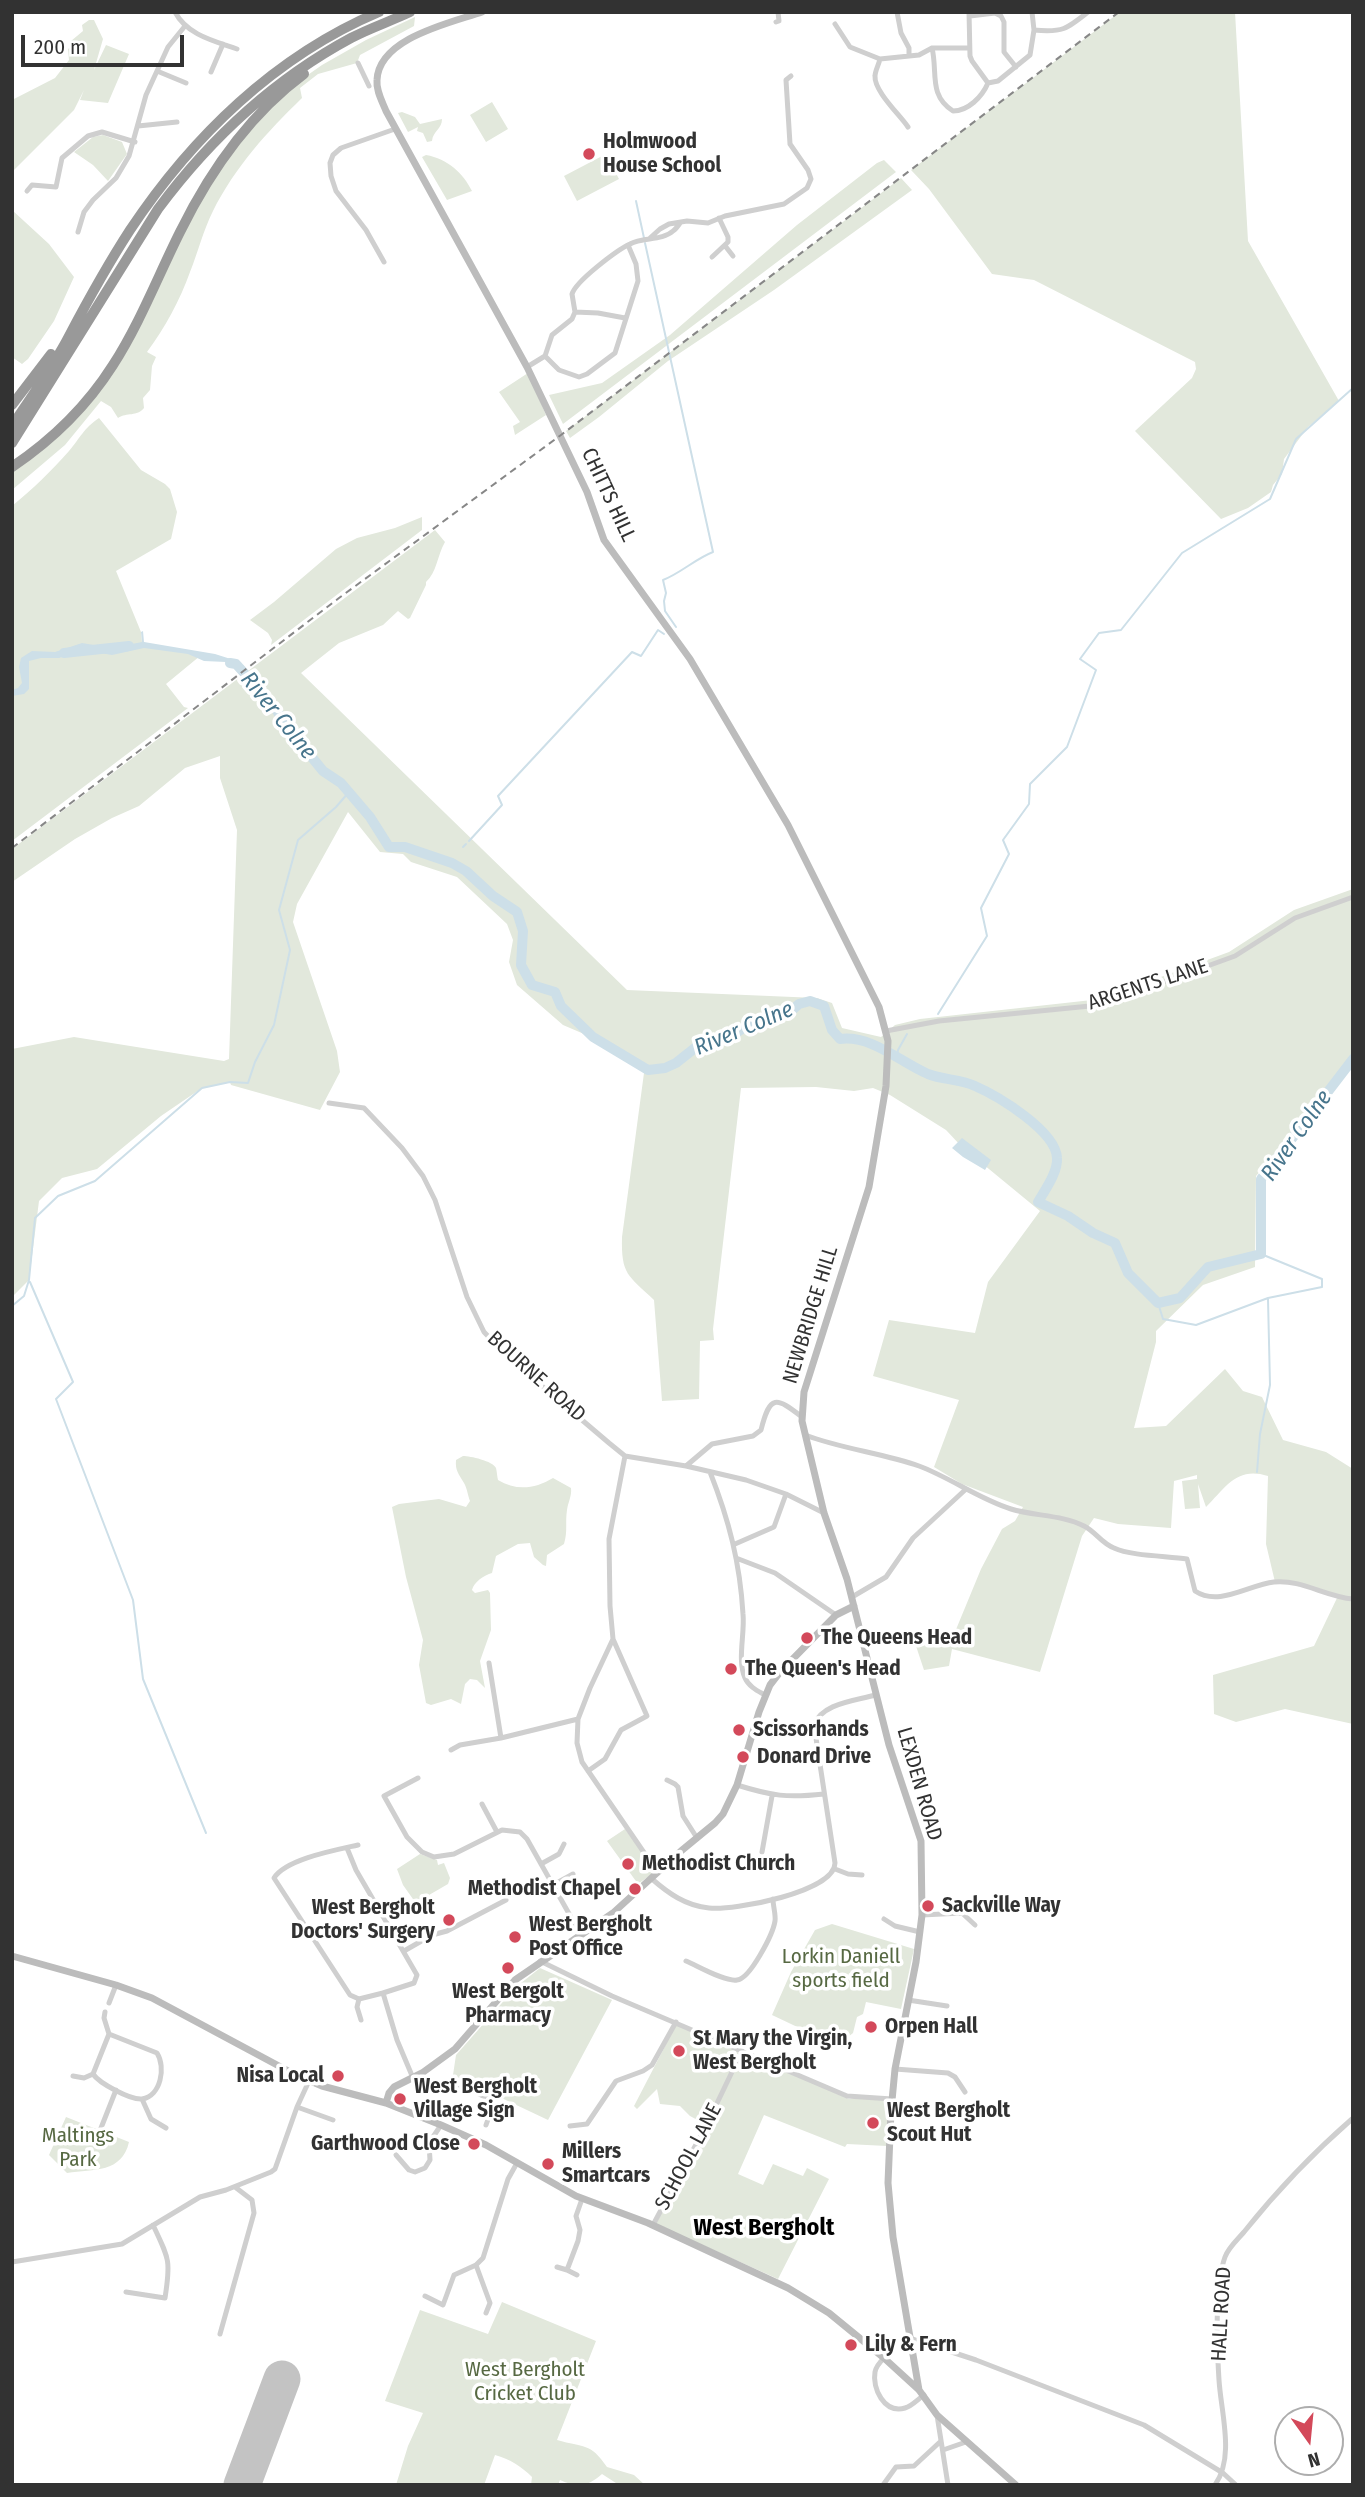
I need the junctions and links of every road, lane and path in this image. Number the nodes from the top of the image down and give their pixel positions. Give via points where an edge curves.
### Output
1 (175, 12) edge
2 (379, 12) edge
3 (410, 12) edge
4 (482, 12) edge
5 (778, 12) edge
6 (898, 12) edge
7 (1032, 12) edge
8 (1088, 12) edge
9 (969, 14) edge
10 (776, 22) dead end
11 (835, 24) dead end
12 (185, 26) junction
13 (375, 27) junction
14 (1034, 30) junction
15 (223, 44) junction
16 (932, 48) junction
17 (969, 48) junction
18 (237, 49) dead end
19 (909, 56) junction
20 (880, 59) junction
21 (358, 62) dead end
22 (1016, 67) junction
23 (157, 71) junction
24 (211, 72) dead end
25 (786, 78) dead end
26 (377, 79) junction
27 (186, 83) dead end
28 (988, 83) junction
29 (177, 122) dead end
30 (138, 126) junction
31 (908, 127) dead end
32 (395, 129) junction
33 (135, 142) junction
34 (27, 191) dead end
35 (719, 218) junction
36 (78, 232) dead end
37 (628, 245) junction
38 (726, 247) junction
39 (733, 256) dead end
40 (712, 257) dead end
41 (384, 262) dead end
42 (575, 312) junction
43 (625, 318) junction
44 (76, 320) junction
45 (545, 356) junction
46 (527, 366) junction
47 (12, 405) edge
48 (12, 426) edge
49 (12, 443) edge
50 (12, 467) edge
51 (1353, 897) edge
52 (886, 1031) junction
53 (329, 1103) dead end
54 (802, 1417) junction
55 (806, 1435) junction
56 (625, 1456) junction
57 (693, 1458) junction
58 (686, 1466) junction
59 (707, 1471) junction
60 (965, 1490) junction
61 (786, 1494) junction
62 (824, 1513) junction
63 (735, 1544) junction
64 (736, 1558) junction
65 (852, 1597) junction
66 (1353, 1599) edge
67 (854, 1606) junction
68 (836, 1615) junction
69 (613, 1639) junction
70 (489, 1663) dead end
71 (765, 1695) junction
72 (876, 1695) junction
73 (578, 1719) junction
74 (457, 1736) dead end
75 (501, 1738) junction
76 (460, 1745) junction
77 (451, 1750) dead end
78 (588, 1771) junction
79 (418, 1778) dead end
80 (667, 1780) dead end
81 (737, 1785) junction
82 (824, 1794) junction
83 (772, 1796) junction
84 (482, 1804) dead end
85 (497, 1832) junction
86 (697, 1838) junction
87 (564, 1844) dead end
88 (358, 1846) dead end
89 (346, 1848) junction
90 (762, 1852) dead end
91 (541, 1864) junction
92 (835, 1869) junction
93 (573, 1874) dead end
94 (862, 1875) dead end
95 (655, 1876) junction
96 (553, 1885) junction
97 (773, 1899) junction
98 (506, 1900) dead end
99 (922, 1915) junction
100 (884, 1919) dead end
101 (975, 1924) dead end
102 (920, 1932) junction
103 (581, 1935) junction
104 (404, 1951) junction
105 (12, 1956) edge
106 (540, 1961) junction
107 (686, 1961) dead end
108 (116, 1985) junction
109 (383, 1993) junction
110 (359, 1999) junction
111 (908, 2000) junction
112 (109, 2003) dead end
113 (947, 2006) dead end
114 (106, 2012) dead end
115 (361, 2020) dead end
116 (676, 2022) junction
117 (109, 2034) junction
118 (742, 2050) junction
119 (895, 2069) junction
120 (422, 2073) junction
121 (93, 2074) junction
122 (73, 2076) dead end
123 (413, 2078) junction
124 (309, 2081) junction
125 (116, 2090) junction
126 (965, 2092) dead end
127 (142, 2099) junction
128 (892, 2099) junction
129 (386, 2103) junction
130 (298, 2106) junction
131 (1352, 2119) edge
132 (333, 2120) dead end
133 (441, 2125) junction
134 (486, 2125) dead end
135 (570, 2126) dead end
136 (582, 2126) junction
137 (101, 2128) dead end
138 (166, 2128) dead end
139 (586, 2133) dead end
140 (396, 2155) dead end
141 (517, 2163) junction
142 (409, 2170) junction
143 (402, 2176) dead end
144 (235, 2187) junction
145 (582, 2199) junction
146 (153, 2225) junction
147 (653, 2225) junction
148 (12, 2262) edge
149 (476, 2265) junction
150 (557, 2267) dead end
151 (567, 2270) junction
152 (577, 2275) dead end
153 (126, 2292) dead end
154 (425, 2296) dead end
155 (486, 2313) dead end
156 (220, 2334) dead end
157 (912, 2339) junction
158 (884, 2358) junction
159 (921, 2393) junction
160 (937, 2415) junction
161 (942, 2441) junction
162 (966, 2442) junction
163 (943, 2450) junction
164 (1223, 2473) junction
165 (883, 2485) edge
166 (948, 2485) edge
167 (1016, 2485) edge
168 (1215, 2485) edge
169 (1236, 2485) edge

1 - 12 street
2 - 44 highway via 298,56 210,130 150,201
3 - 13 highway
4 - 26 street via 400,45 383,60
5 - 10 street
6 - 19 street
7 - 14 street
8 - 14 street via 1067,29
9 - 17 street
9 - 22 street via 1001,16 1004,52
11 - 20 street via 850,47
12 - 15 street
12 - 23 street
13 - 49 highway via 277,85 202,154 158,209
13 - 50 highway via 301,76 239,138 199,194 111,368 63,426
14 - 22 street via 1030,55
15 - 18 street
15 - 24 street
16 - 17 street
16 - 19 street
16 - 28 street via 934,87 953,111 976,100
17 - 28 street via 972,61
19 - 20 street
20 - 31 street via 875,78 884,99
21 - 26 street via 368,83
22 - 28 street
23 - 27 street
23 - 30 street via 142,103
25 - 35 street via 790,144 808,170 810,185 784,204
26 - 32 street, CHITTS HILL
29 - 30 street
30 - 33 street
32 - 41 street via 341,148 329,167 336,191
32 - 46 street, CHITTS HILL
33 - 34 street via 102,132 88,136 62,158 56,187 33,185
33 - 36 street via 116,178 84,212
35 - 37 street via 708,223 669,224
35 - 38 street via 728,237
37 - 42 street via 573,288
37 - 43 street via 638,273
38 - 39 street
38 - 40 street
42 - 43 street
42 - 45 street via 552,335
43 - 45 street via 615,353 587,374 572,376
44 - 47 highway
44 - 48 highway
45 - 46 street
46 - 52 street, CHITTS HILL via 587,492 604,540 690,659 788,825 879,1007
51 - 52 street, ARGENTS LANE via 1294,918 1235,956 1100,1005 939,1021
52 - 54 street, NEWBRIDGE HILL via 886,1086 869,1186 804,1392
53 - 56 street, BOURNE ROAD via 364,1108 429,1188 484,1332 509,1359
54 - 55 street, NEWBRIDGE HILL
54 - 57 street via 776,1401 765,1414 761,1430 712,1444
55 - 60 street via 923,1468
55 - 62 street, NEWBRIDGE HILL
56 - 58 street
56 - 69 street via 609,1539
57 - 58 street
57 - 59 street
58 - 59 street
59 - 61 street
59 - 63 street
60 - 65 street via 913,1538 886,1577
60 - 66 street via 1010,1509 1083,1525 1114,1548 1188,1559 1195,1591 1204,1596 1220,1597 1275,1581
61 - 62 street
61 - 63 street via 774,1527
62 - 65 street, NEWBRIDGE HILL
63 - 64 street
64 - 68 street via 775,1573
64 - 71 street via 744,1617 742,1667 746,1680
65 - 67 street, NEWBRIDGE HILL
67 - 68 street
67 - 72 street, LEXDEN ROAD
68 - 71 street via 780,1672
69 - 73 street
69 - 78 street via 647,1716 621,1730 605,1759
70 - 75 street
71 - 81 street
72 - 82 street via 825,1710 816,1718 814,1734
72 - 99 street, LEXDEN ROAD via 921,1841
73 - 75 street
73 - 78 street via 578,1751
74 - 76 street
75 - 76 street
76 - 77 street
78 - 95 street
79 - 85 street via 384,1796 407,1838 428,1855 454,1854
80 - 86 street via 678,1787 683,1815
81 - 83 street
81 - 86 street via 723,1814
82 - 83 street
82 - 92 street
83 - 90 street
84 - 85 street
85 - 91 street via 525,1835
86 - 95 street
87 - 91 street via 559,1854
88 - 89 street
89 - 104 street
89 - 110 street via 305,1860 274,1878 349,1995
91 - 96 street
92 - 94 street
92 - 97 street via 821,1883
93 - 96 street
95 - 97 street via 671,1895 707,1908
95 - 103 street
96 - 103 street
97 - 107 street via 772,1930 748,1975 736,1981
98 - 104 street
99 - 101 street via 962,1913
99 - 102 street, LEXDEN ROAD
100 - 102 street
102 - 111 street, LEXDEN ROAD
103 - 106 street
104 - 109 street via 416,1981
105 - 108 street
106 - 116 street
106 - 120 street via 504,1990 464,2041
108 - 112 street
108 - 124 street via 171,2007
109 - 110 street
109 - 123 street
110 - 115 street
111 - 113 street
111 - 119 street, LEXDEN ROAD
114 - 117 street
116 - 118 street
116 - 136 street via 652,2065 616,2081
117 - 121 street
117 - 127 street via 160,2057 160,2080
118 - 128 street via 847,2096
118 - 147 street, SCHOOL LANE
119 - 126 street via 959,2076
119 - 128 street, LEXDEN ROAD
120 - 123 street
120 - 134 street via 432,2087 463,2087 487,2098 492,2108
121 - 122 street
121 - 125 street
123 - 129 street via 391,2090
124 - 129 street
124 - 130 street
125 - 127 street
125 - 137 street
127 - 138 street via 151,2119
128 - 157 street, LEXDEN ROAD via 888,2183
129 - 133 street
130 - 132 street
130 - 144 street via 275,2169
131 - 164 street, HALL ROAD via 1264,2206 1226,2255 1219,2310
133 - 141 street
133 - 142 street via 429,2143 430,2160 425,2168
135 - 136 street
136 - 139 street
140 - 142 street
141 - 145 street
141 - 149 street via 486,2252
142 - 143 street
144 - 146 street via 200,2197
144 - 156 street via 252,2200 254,2213
145 - 147 street
145 - 151 street via 576,2216 578,2241
146 - 148 street via 122,2244
146 - 153 street via 170,2268 165,2298
147 - 158 street via 788,2288 829,2313
149 - 154 street via 454,2275 443,2305
149 - 155 street via 490,2303
150 - 151 street
151 - 152 street
157 - 159 street, LEXDEN ROAD
157 - 164 street via 1144,2425
158 - 159 street
158 - 159 street via 875,2369 878,2396 895,2408 905,2408
159 - 160 street
160 - 161 street
160 - 162 street
161 - 163 street
161 - 165 street via 914,2466 896,2467
162 - 163 street
162 - 167 street
163 - 166 street
164 - 168 street
164 - 169 street

